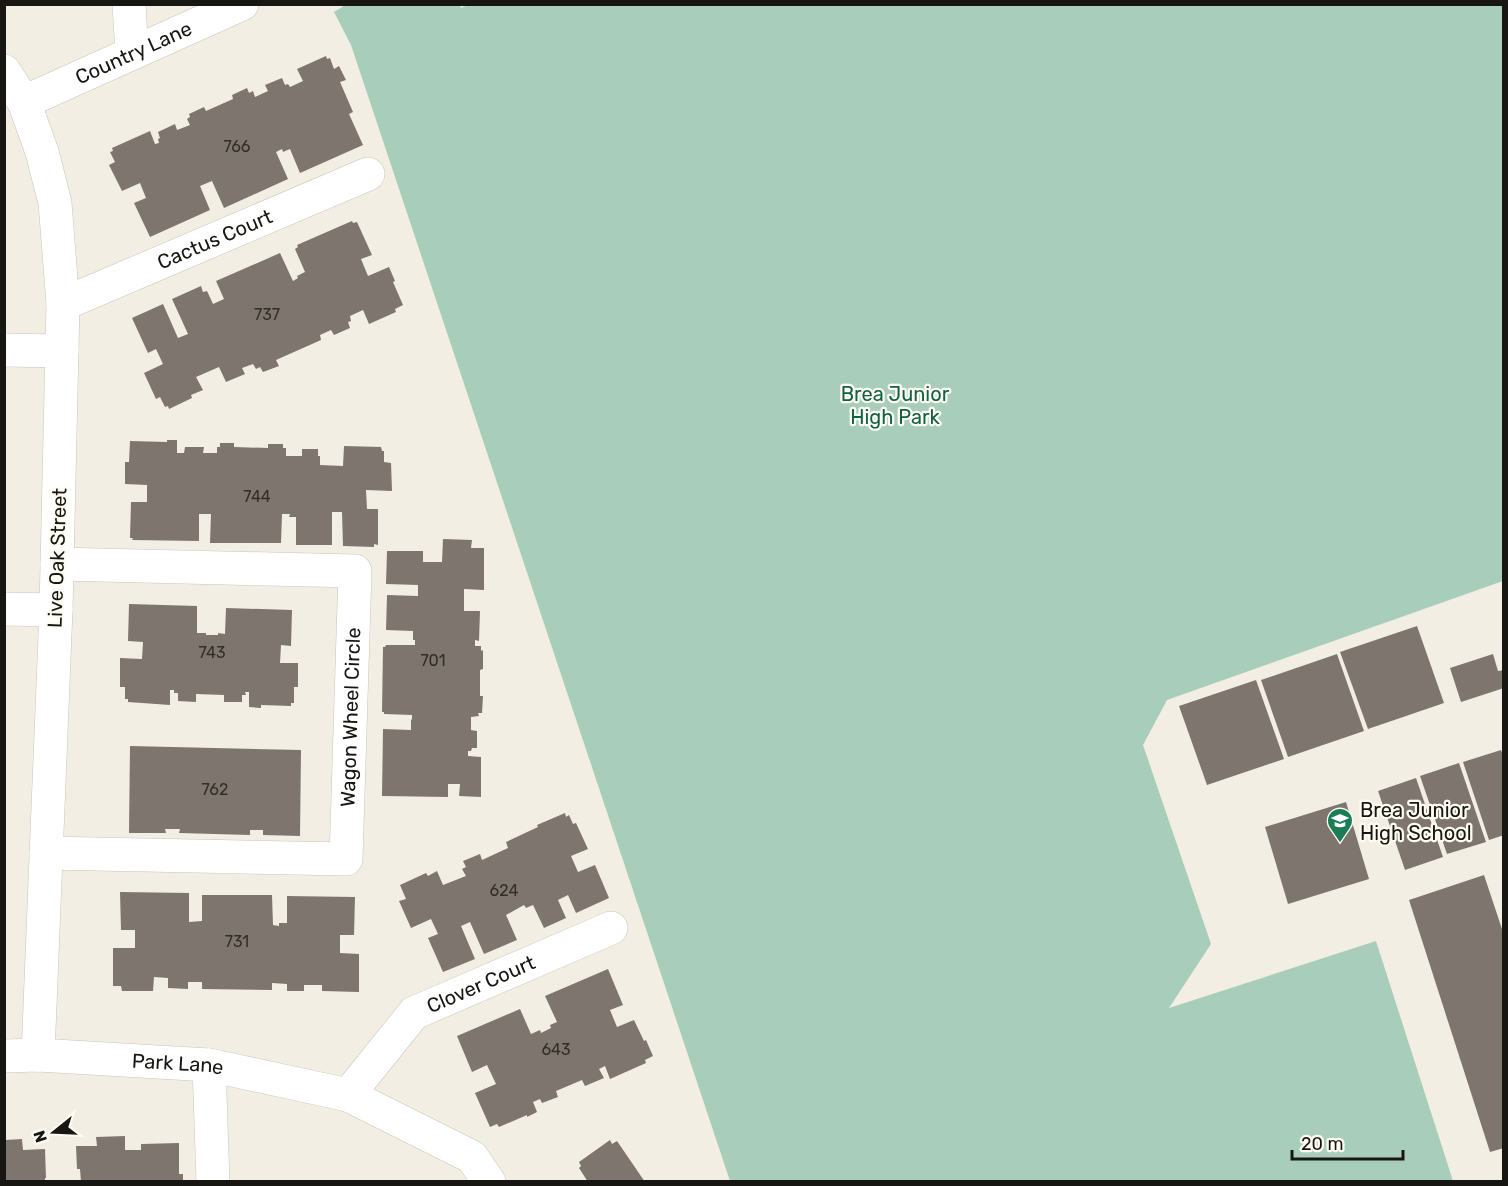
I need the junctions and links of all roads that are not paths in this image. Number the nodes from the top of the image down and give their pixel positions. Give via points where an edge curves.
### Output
1 (129, 4) edge
2 (242, 4) edge
3 (132, 53) junction
4 (4, 71) edge
5 (24, 102) junction
6 (368, 174) dead end
7 (63, 304) junction
8 (4, 350) edge
9 (62, 351) junction
10 (57, 564) junction
11 (4, 609) edge
12 (56, 610) junction
13 (46, 853) junction
14 (611, 928) dead end
15 (38, 1055) junction
16 (4, 1056) edge
17 (209, 1065) junction
18 (348, 1095) junction
19 (213, 1182) edge
20 (489, 1182) edge

1 - 3 street
2 - 3 street, Country Lane
3 - 5 street, Country Lane
4 - 5 street, Live Oak Street
5 - 7 street, Live Oak Street via 55,203
6 - 7 street, Cactus Court
7 - 9 street, Live Oak Street
8 - 9 street
9 - 10 street, Live Oak Street
10 - 12 street, Live Oak Street
10 - 13 street, Wagon Wheel Circle via 355,571 346,859
11 - 12 street
12 - 13 street, Live Oak Street
13 - 15 street, Live Oak Street
14 - 18 street, Clover Court via 414,1013
15 - 16 street, Park Lane
15 - 17 street, Park Lane
17 - 18 street, Park Lane
17 - 19 street
18 - 20 street, Park Lane via 472,1157

